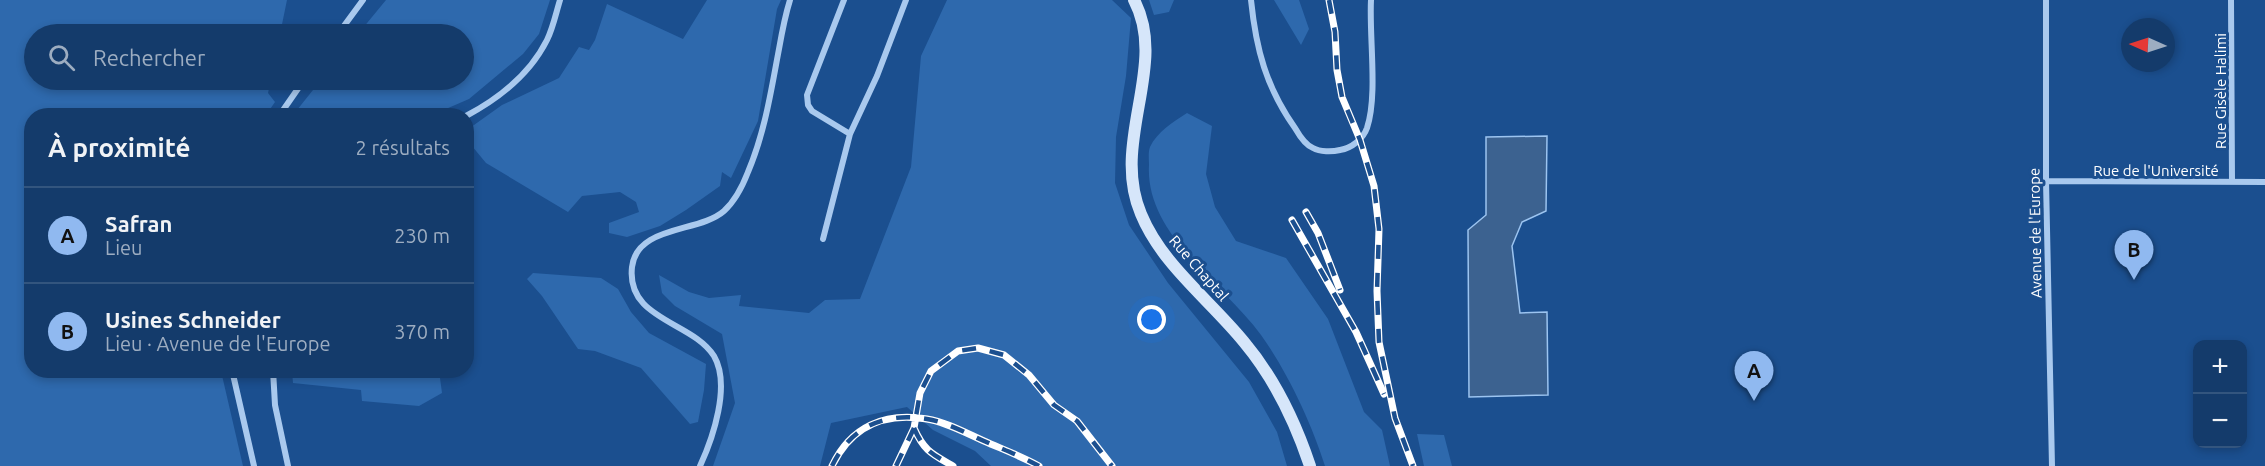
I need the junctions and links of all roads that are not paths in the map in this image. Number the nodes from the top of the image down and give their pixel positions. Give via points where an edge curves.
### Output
1 (363, 0) edge
2 (560, 0) edge
3 (790, 0) edge
4 (844, 0) edge
5 (906, 0) edge
6 (1134, 0) edge
7 (1251, 0) edge
8 (1371, 0) edge
9 (2046, 0) edge
10 (2231, 0) edge
11 (345, 24) edge
12 (297, 90) edge
13 (285, 108) edge
14 (474, 111) edge
15 (850, 134) junction
16 (2046, 182) junction
17 (2232, 182) junction
18 (2265, 182) edge
19 (823, 239) dead end
20 (234, 378) edge
21 (273, 378) edge
22 (254, 466) edge
23 (288, 466) edge
24 (700, 466) edge
25 (1310, 466) edge
26 (2052, 466) edge

1 - 11 street
2 - 14 street via 548,39 530,68
3 - 24 street via 765,124 742,187 725,211 641,247 633,265 632,278 643,303 714,356 720,394 717,419
4 - 15 street via 807,95 812,111
5 - 15 street
6 - 25 street, Rue Chaptal via 1146,35 1131,163 1133,189 1141,214 1170,261 1244,340 1266,370
7 - 8 street via 1255,35 1268,83 1302,138 1312,148 1329,151 1342,150 1360,140 1367,129 1371,98
9 - 16 street, Avenue de l'Europe
10 - 17 street, Rue Gisèle Halimi
12 - 13 street
15 - 19 street
16 - 17 street, Rue de l'Université
16 - 26 street, Avenue de l'Europe
17 - 18 street, Rue de l'Université
20 - 22 street
21 - 23 street

